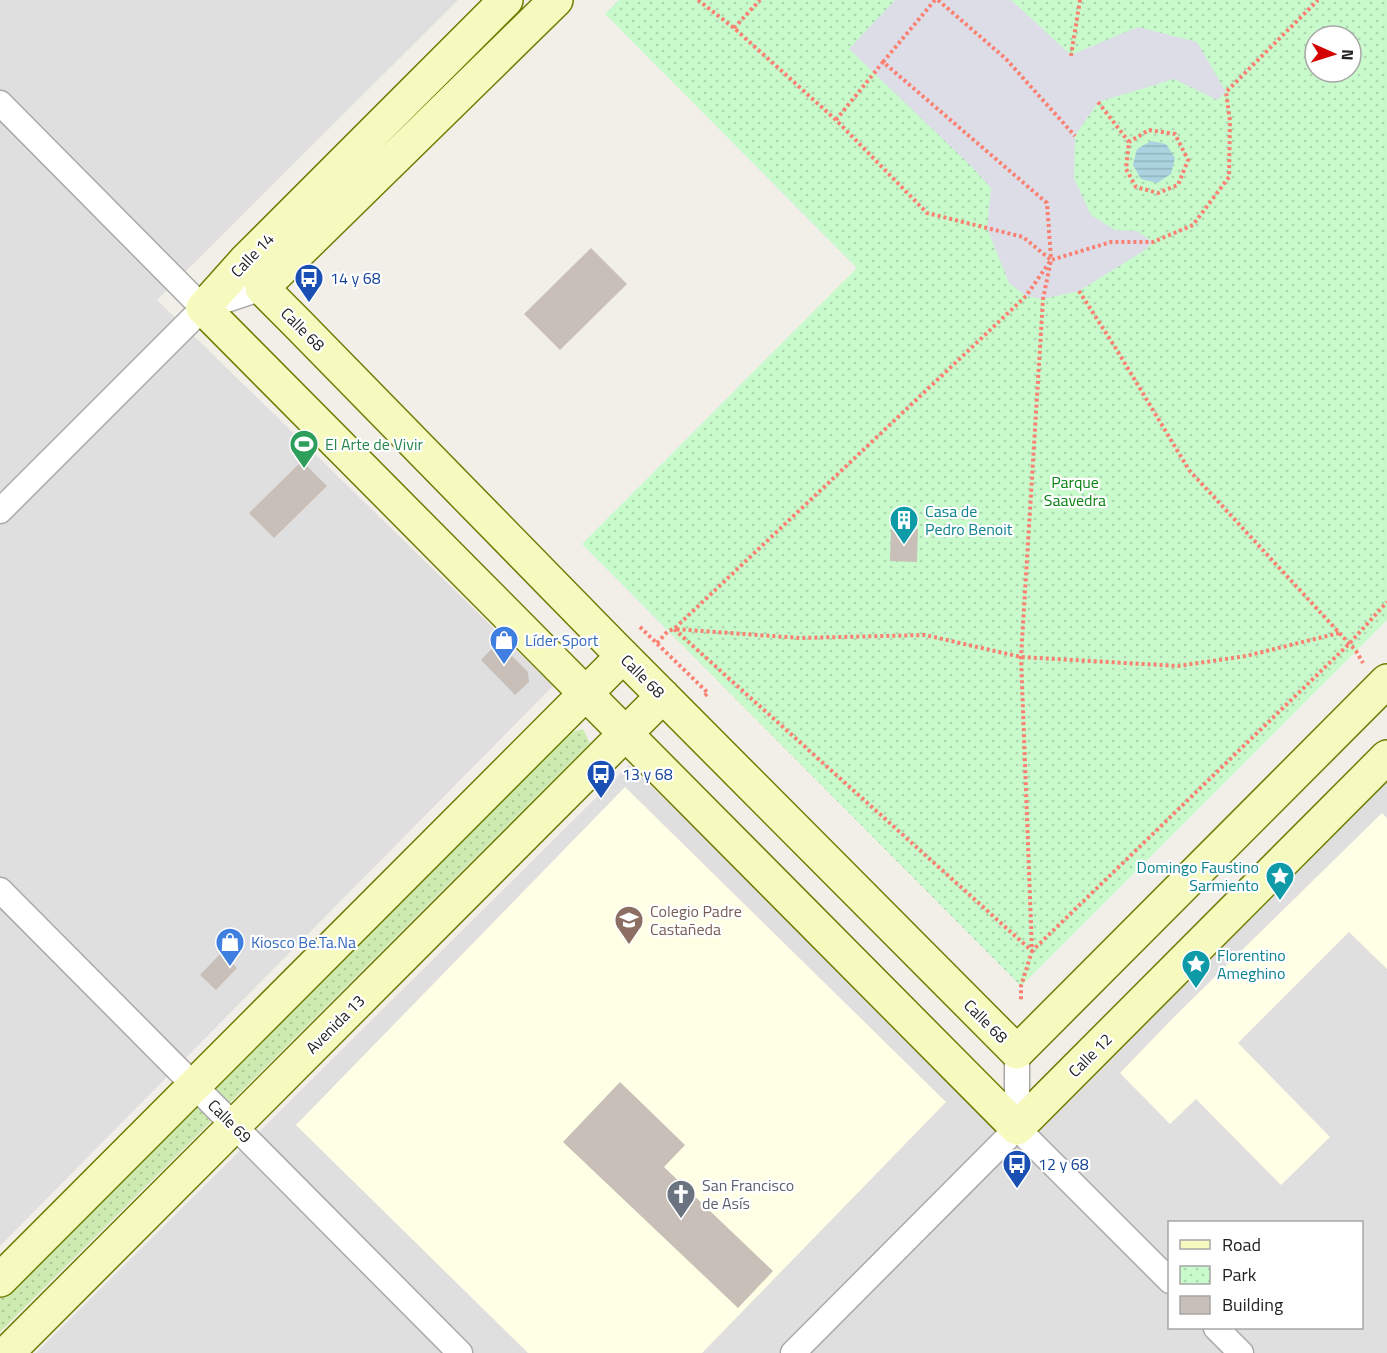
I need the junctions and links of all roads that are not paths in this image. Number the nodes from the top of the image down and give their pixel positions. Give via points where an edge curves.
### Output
1 (506, 0) edge
2 (556, 0) edge
3 (0, 103) edge
4 (262, 288) junction
5 (203, 308) junction
6 (0, 511) edge
7 (623, 656) junction
8 (1379, 684) edge
9 (586, 693) junction
10 (663, 696) junction
11 (626, 733) junction
12 (1387, 757) edge
13 (0, 890) edge
14 (1017, 1052) junction
15 (195, 1086) junction
16 (234, 1126) junction
17 (1017, 1128) junction
18 (1168, 1279) edge
19 (0, 1280) edge
20 (1217, 1329) edge
21 (7, 1353) edge
22 (460, 1353) edge
23 (793, 1353) edge
24 (1241, 1353) edge

1 - 5 main road, Calle 14 via 245,261
2 - 4 main road, Calle 14
3 - 5 street
4 - 5 street
4 - 7 main road, Calle 68
5 - 6 street, Calle 14
5 - 9 main road
7 - 9 main road
7 - 10 main road, Calle 68
8 - 14 main road
9 - 11 main road
9 - 15 main road
10 - 11 main road, Avenida 13
10 - 14 main road, Calle 68
11 - 16 main road, Avenida 13
11 - 17 main road
12 - 17 main road, Calle 12
13 - 15 street, Calle 69
14 - 17 street, Calle 68
15 - 16 street, Calle 69
15 - 19 main road
16 - 21 main road, Avenida 13
16 - 22 street, Calle 69
17 - 18 street
17 - 23 street, Calle 12
20 - 24 street

